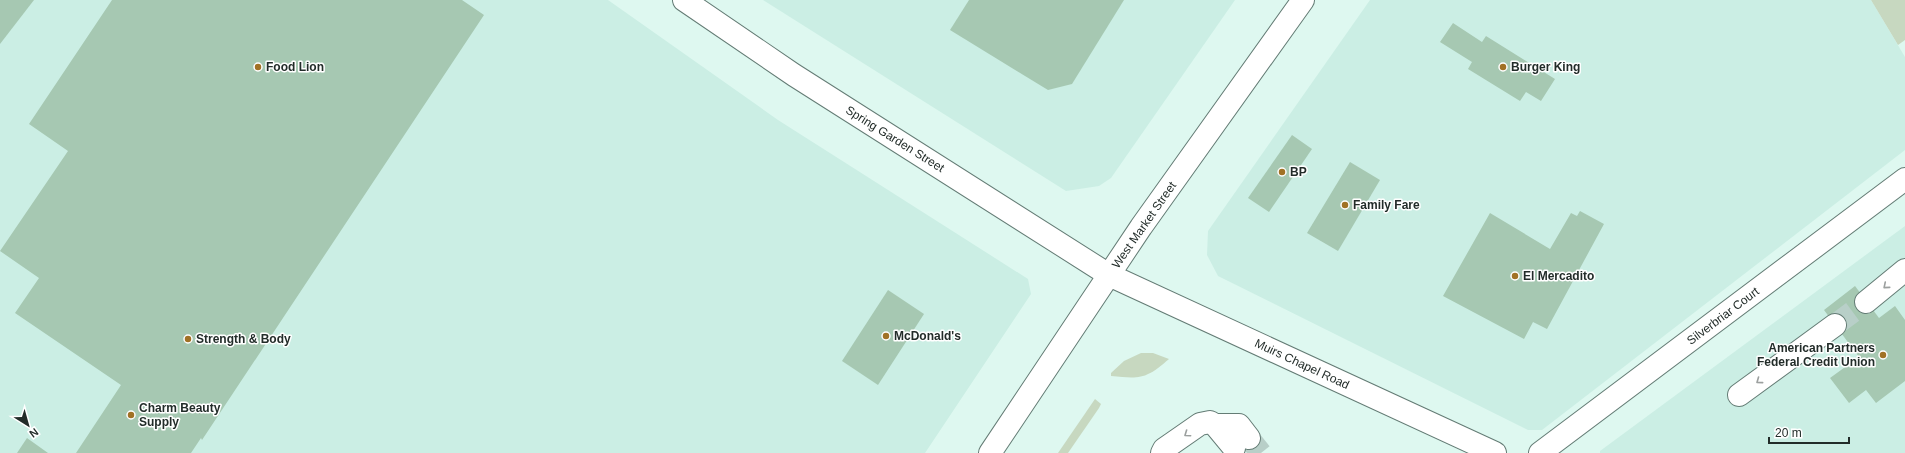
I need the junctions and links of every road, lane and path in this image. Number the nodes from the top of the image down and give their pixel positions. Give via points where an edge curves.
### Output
1 (684, 0) edge
2 (1303, 0) edge
3 (1905, 180) edge
4 (1905, 270) edge
5 (1109, 275) junction
6 (1866, 302) tunnel mouth
7 (1835, 325) tunnel mouth
8 (1739, 395) dead end
9 (1215, 425) junction
10 (1234, 446) edge
11 (1492, 452) edge
12 (990, 453) edge
13 (1162, 453) edge
14 (1540, 453) edge

1 - 5 main road, Spring Garden Street via 794,75
2 - 5 main road, West Market Street
3 - 14 main road, Silverbriar Court
4 -> 6 main road
5 - 11 main road, Muirs Chapel Road
5 - 12 main road, West Market Street
7 -> 8 main road
9 - 10 main road via 1212,444
9 - 10 main road via 1239,425
9 -> 13 main road via 1210,422 1200,424

